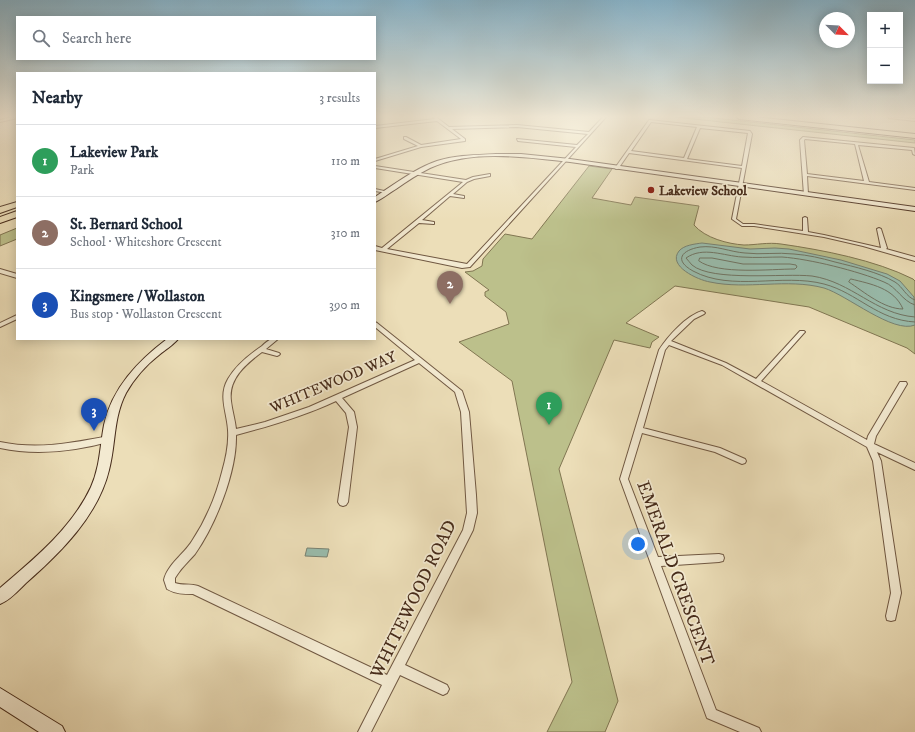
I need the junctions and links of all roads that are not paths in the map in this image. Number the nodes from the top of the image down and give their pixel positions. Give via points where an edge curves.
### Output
1 (404, 151) edge
2 (574, 151) edge
3 (688, 151) edge
4 (747, 151) edge
5 (803, 151) edge
6 (858, 151) edge
7 (628, 152) joint
8 (685, 159) junction
9 (376, 160) edge
10 (565, 161) junction
11 (376, 167) edge
12 (744, 167) junction
13 (617, 168) junction
14 (414, 173) junction
15 (489, 175) dead end
16 (805, 175) junction
17 (466, 181) junction
18 (867, 183) junction
19 (741, 185) junction
20 (915, 189) edge
21 (376, 190) edge
22 (387, 192) junction
23 (806, 194) junction
24 (450, 195) junction
25 (462, 197) dead end
26 (376, 199) edge
27 (16, 204) edge
28 (915, 209) edge
29 (0, 210) edge
30 (16, 214) edge
31 (805, 218) dead end
32 (0, 220) edge
33 (418, 221) junction
34 (432, 223) dead end
35 (880, 229) dead end
36 (806, 233) junction
37 (376, 248) edge
38 (383, 250) junction
39 (883, 250) junction
40 (915, 259) edge
41 (0, 271) edge
42 (16, 276) edge
43 (702, 313) dead end
44 (16, 318) edge
45 (376, 325) edge
46 (0, 326) edge
47 (802, 332) dead end
48 (172, 340) edge
49 (274, 340) edge
50 (667, 342) junction
51 (261, 350) junction
52 (277, 354) dead end
53 (420, 360) junction
54 (755, 382) junction
55 (903, 384) dead end
56 (338, 398) junction
57 (638, 429) junction
58 (232, 433) junction
59 (109, 439) junction
60 (0, 444) edge
61 (870, 445) junction
62 (742, 461) dead end
63 (915, 467) edge
64 (343, 502) dead end
65 (719, 558) dead end
66 (654, 562) junction
67 (0, 597) edge
68 (891, 616) dead end
69 (398, 668) junction
70 (390, 683) junction
71 (444, 689) dead end
72 (0, 696) edge
73 (56, 732) edge
74 (364, 732) edge
75 (755, 732) edge

1 - 9 street
2 - 10 street
3 - 8 street
4 - 12 street
5 - 16 street
6 - 18 street
7 - 8 street
7 - 13 street
8 - 12 street
10 - 13 street
10 - 14 street via 529,156 487,155 458,158
10 - 38 street via 468,266
11 - 14 street
12 - 19 street
13 - 19 street
14 - 17 street
14 - 22 street
15 - 17 street
16 - 18 street
16 - 23 street
17 - 24 street
18 - 20 street
19 - 23 street
19 - 36 street via 734,219 742,225
21 - 22 street
22 - 26 street
23 - 28 street
24 - 25 street
24 - 33 street
27 - 29 highway
30 - 32 highway
31 - 36 street
33 - 34 street
33 - 38 street
35 - 39 street
36 - 39 street
37 - 38 street
39 - 40 street
41 - 42 street
43 - 50 street via 692,318
44 - 46 street
45 - 53 street, WHITEWOOD ROAD
47 - 54 street
48 - 59 street via 128,381 112,415
49 - 51 street
50 - 54 street via 724,364
50 - 57 street, EMERALD CRESCENT
51 - 52 street
51 - 58 street via 242,365 227,388 226,398
53 - 56 street, WHITEWOOD WAY
53 - 69 street, WHITEWOOD ROAD via 458,391 465,412 472,513 468,530
54 - 61 street
55 - 61 street via 872,436
56 - 58 street, WHITEWOOD WAY via 267,424
56 - 64 street via 350,412 353,427
57 - 62 street via 717,450
57 - 66 street, EMERALD CRESCENT via 624,478
58 - 70 street via 228,465 216,502 195,545 171,575 171,586 194,590
59 - 60 street via 47,450 22,449
59 - 67 street via 102,476 89,502 64,535 35,566
61 - 63 street
61 - 68 street via 877,461 896,593
65 - 66 street
66 - 75 street, EMERALD CRESCENT via 711,714
69 - 70 street, WHITEWOOD ROAD
69 - 71 street
70 - 74 street, WHITEWOOD ROAD
72 - 73 street

